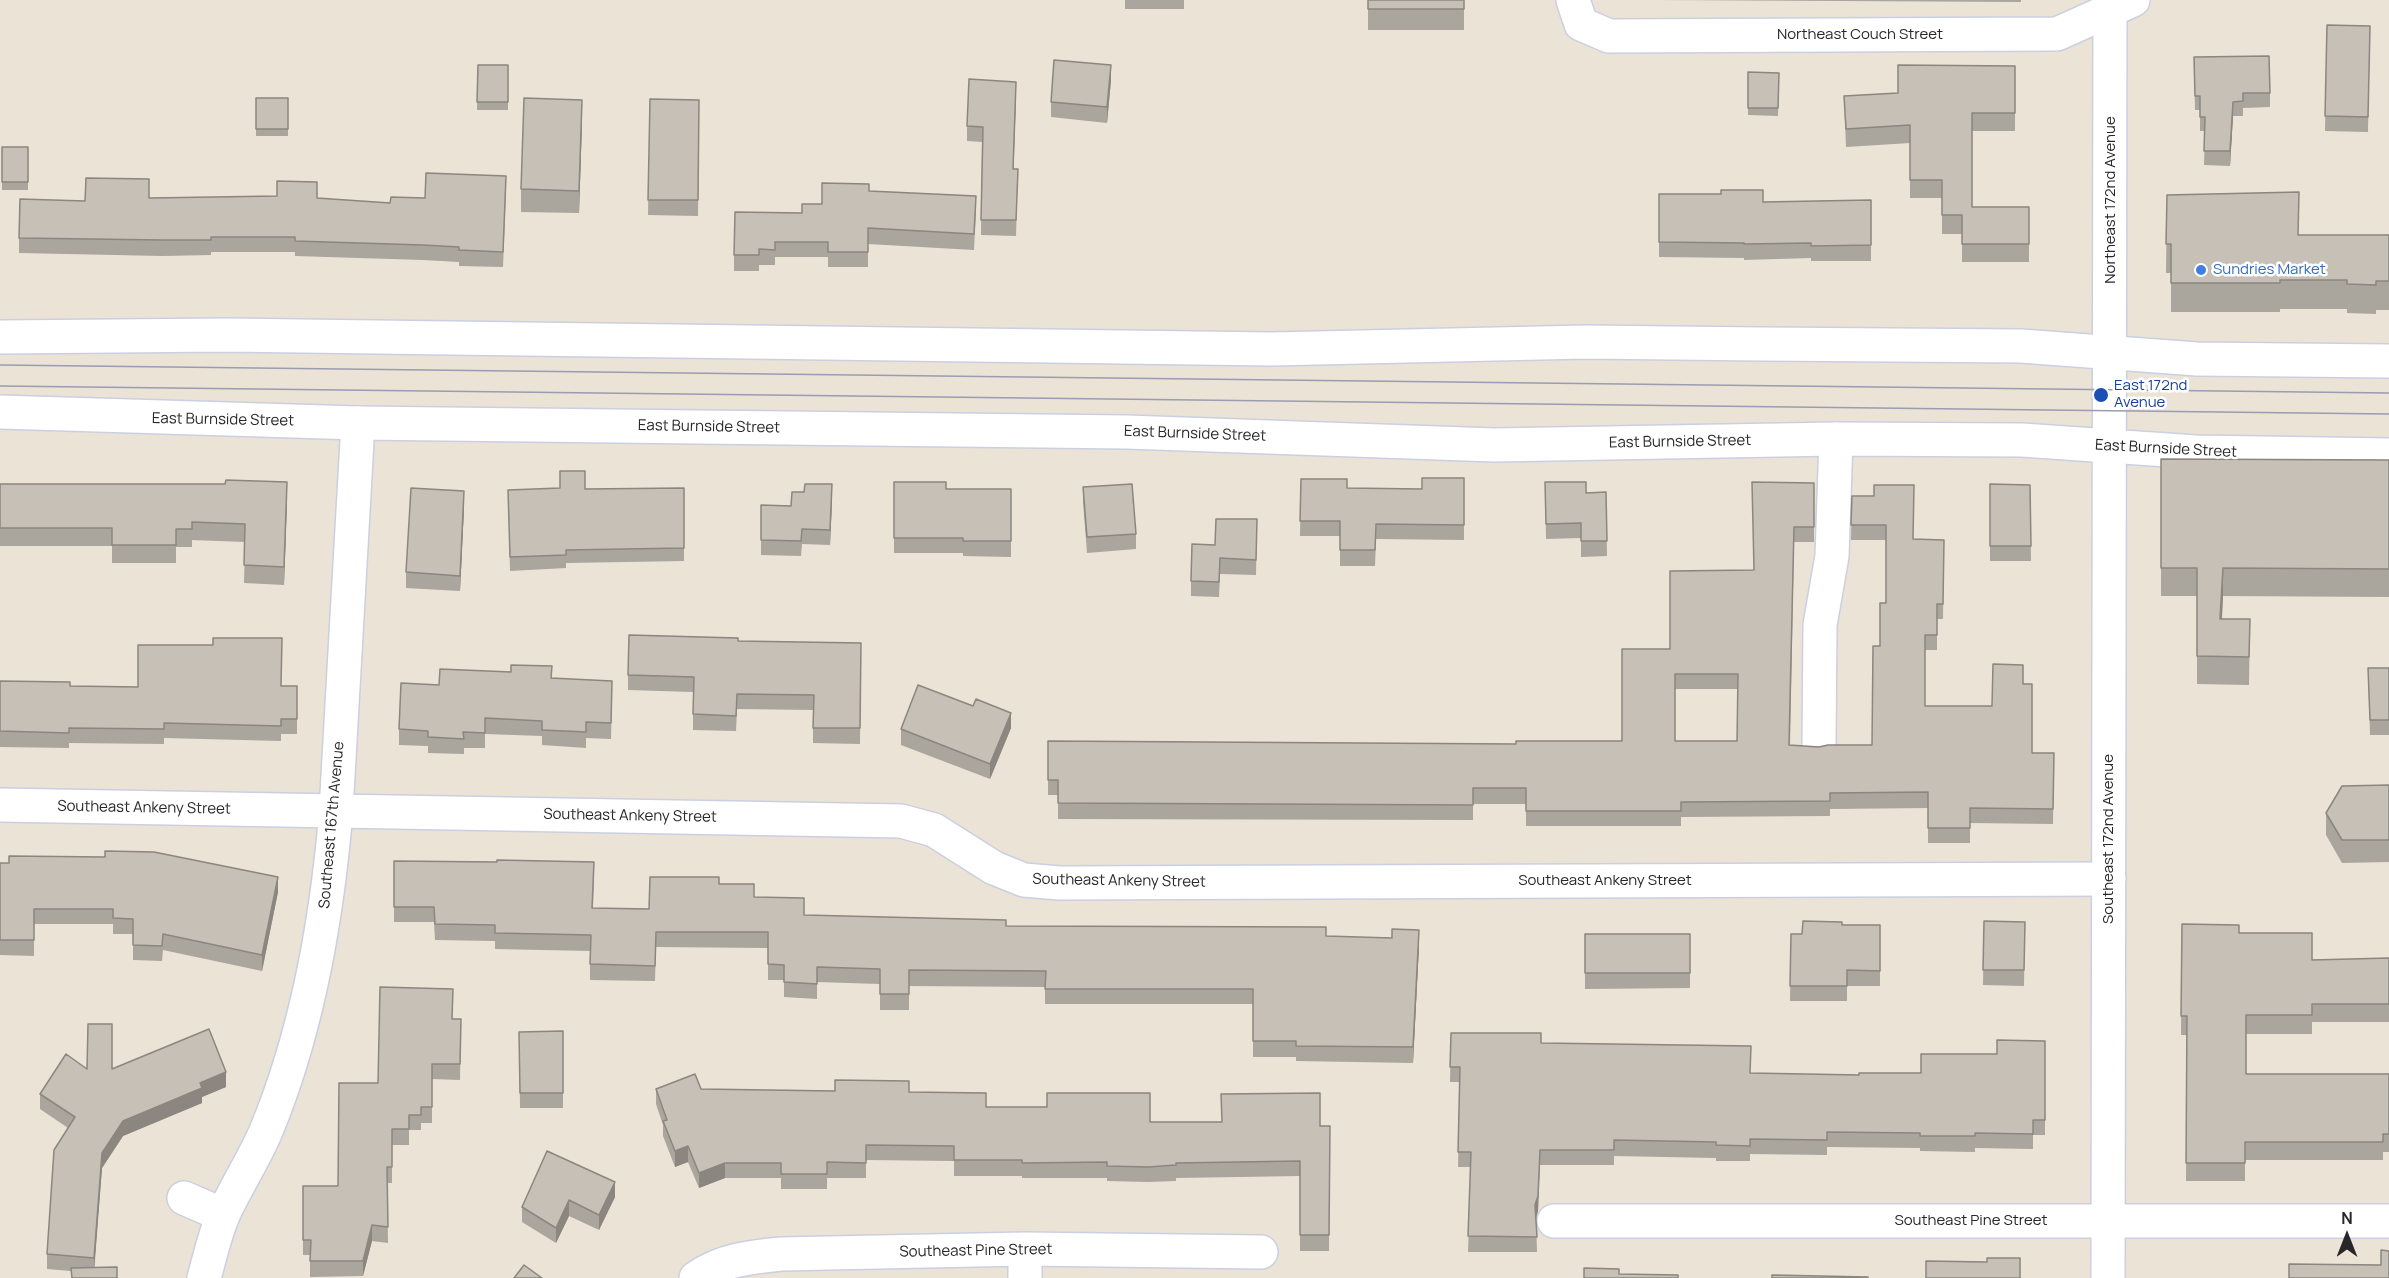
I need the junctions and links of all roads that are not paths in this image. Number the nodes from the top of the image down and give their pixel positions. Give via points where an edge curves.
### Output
1 (2118, 4) edge
2 (1577, 12) edge
3 (0, 337) edge
4 (2110, 352) junction
5 (2389, 361) edge
6 (2110, 400) joint
7 (0, 412) edge
8 (358, 423) junction
9 (1836, 439) junction
10 (2110, 446) junction
11 (2389, 455) edge
12 (1819, 744) edge
13 (0, 805) edge
14 (336, 812) junction
15 (2109, 879) junction
16 (184, 1198) dead end
17 (223, 1215) junction
18 (1554, 1221) dead end
19 (2389, 1221) edge
20 (2108, 1222) junction
21 (1261, 1252) dead end
22 (1025, 1264) edge
23 (204, 1278) edge
24 (696, 1278) edge
25 (2108, 1278) edge

1 - 2 street, Northeast Couch Street via 2057,34 1609,36
1 - 4 street, Northeast 172nd Avenue
3 - 4 street via 227,335 1272,349 1585,342 2021,346
4 - 5 street via 2197,359
4 - 6 street, Northeast 172nd Avenue
6 - 10 street, Southeast 172nd Avenue
7 - 8 street, East Burnside Street
8 - 9 street, East Burnside Street via 1127,432 1494,445
8 - 14 street, Southeast 167th Avenue
9 - 10 street, East Burnside Street via 2022,440
9 - 12 street via 1832,556 1820,625
10 - 11 street, East Burnside Street via 2196,452
10 - 15 street, Southeast 172nd Avenue
13 - 14 street, Southeast Ankeny Street
14 - 15 street, Southeast Ankeny Street via 901,821 934,830 994,867 1024,880 1060,883
14 - 17 street, Southeast 167th Avenue via 331,875 317,960 291,1061 265,1132
15 - 20 street, Southeast 172nd Avenue
16 - 17 street
17 - 23 street, Southeast 167th Avenue
18 - 20 street, Southeast Pine Street
19 - 20 street, Southeast Pine Street
20 - 25 street, Southeast 172nd Avenue
21 - 22 street, Southeast Pine Street
22 - 24 street, Southeast Pine Street via 781,1254 744,1257 708,1269

